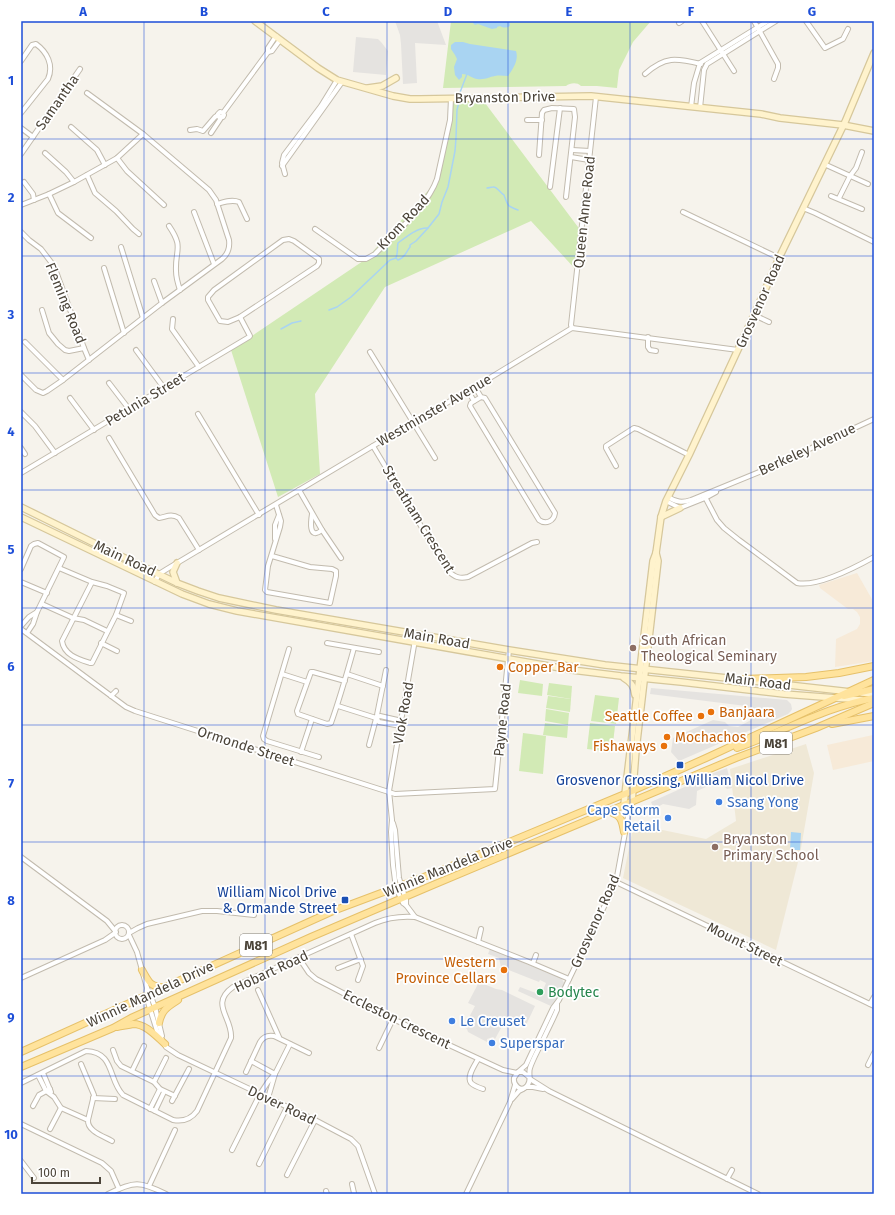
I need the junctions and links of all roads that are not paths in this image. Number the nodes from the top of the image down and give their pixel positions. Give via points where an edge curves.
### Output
1 (255, 21) edge
2 (702, 21) edge
3 (754, 21) edge
4 (768, 21) edge
5 (776, 21) edge
6 (806, 21) edge
7 (758, 29) junction
8 (848, 29) dead end
9 (278, 38) junction
10 (721, 52) junction
11 (874, 53) edge
12 (21, 61) edge
13 (700, 63) junction
14 (705, 65) junction
15 (80, 70) dead end
16 (734, 71) dead end
17 (645, 74) dead end
18 (396, 78) dead end
19 (774, 79) dead end
20 (340, 81) junction
21 (364, 88) junction
22 (694, 88) junction
23 (701, 88) junction
24 (87, 93) dead end
25 (596, 97) junction
26 (451, 98) junction
27 (691, 107) junction
28 (560, 108) junction
29 (700, 108) junction
30 (21, 113) edge
31 (220, 117) junction
32 (527, 120) dead end
33 (542, 120) junction
34 (844, 124) junction
35 (71, 127) dead end
36 (21, 128) edge
37 (874, 128) edge
38 (190, 130) dead end
39 (874, 131) edge
40 (211, 133) dead end
41 (143, 134) junction
42 (33, 137) junction
43 (572, 150) junction
44 (590, 151) junction
45 (862, 152) dead end
46 (45, 153) dead end
47 (21, 154) edge
48 (539, 155) dead end
49 (571, 157) junction
50 (117, 158) junction
51 (589, 160) junction
52 (105, 164) junction
53 (824, 164) junction
54 (285, 174) dead end
55 (87, 175) junction
56 (850, 176) junction
57 (24, 182) dead end
58 (74, 182) junction
59 (868, 184) dead end
60 (550, 187) dead end
61 (49, 194) junction
62 (831, 196) dead end
63 (566, 197) dead end
64 (839, 198) junction
65 (34, 200) junction
66 (217, 204) junction
67 (21, 205) edge
68 (164, 205) dead end
69 (803, 208) junction
70 (862, 209) dead end
71 (194, 212) dead end
72 (683, 212) dead end
73 (247, 219) dead end
74 (169, 226) dead end
75 (315, 228) dead end
76 (21, 232) edge
77 (140, 234) dead end
78 (91, 238) dead end
79 (874, 242) edge
80 (121, 248) dead end
81 (780, 258) junction
82 (214, 264) junction
83 (104, 268) dead end
84 (154, 282) dead end
85 (180, 290) junction
86 (162, 303) junction
87 (42, 310) dead end
88 (754, 315) junction
89 (240, 317) junction
90 (143, 318) junction
91 (173, 319) dead end
92 (769, 322) dead end
93 (572, 328) junction
94 (124, 333) junction
95 (648, 337) junction
96 (25, 342) dead end
97 (84, 348) junction
98 (136, 350) dead end
99 (738, 350) junction
100 (656, 351) dead end
101 (370, 352) dead end
102 (90, 360) junction
103 (199, 368) junction
104 (21, 375) edge
105 (63, 380) junction
106 (109, 383) dead end
107 (475, 387) junction
108 (164, 388) junction
109 (468, 391) junction
110 (481, 397) junction
111 (70, 398) dead end
112 (474, 401) junction
113 (129, 409) junction
114 (21, 412) edge
115 (198, 414) dead end
116 (874, 419) edge
117 (413, 422) junction
118 (94, 430) junction
119 (109, 438) dead end
120 (373, 446) junction
121 (21, 448) edge
122 (56, 453) junction
123 (26, 454) dead end
124 (689, 454) junction
125 (435, 458) dead end
126 (616, 466) dead end
127 (21, 474) edge
128 (299, 490) junction
129 (704, 497) junction
130 (667, 499) junction
131 (276, 505) junction
132 (21, 507) edge
133 (680, 508) junction
134 (312, 514) junction
135 (258, 515) junction
136 (21, 517) edge
137 (661, 517) junction
138 (322, 530) junction
139 (537, 542) dead end
140 (199, 550) junction
141 (272, 556) junction
142 (874, 557) edge
143 (341, 558) dead end
144 (176, 563) junction
145 (59, 568) junction
146 (21, 569) edge
147 (159, 574) junction
148 (21, 582) edge
149 (92, 582) junction
150 (155, 582) junction
151 (177, 583) junction
152 (47, 593) junction
153 (42, 604) junction
154 (37, 612) junction
155 (116, 615) junction
156 (73, 618) junction
157 (131, 621) dead end
158 (21, 627) edge
159 (107, 631) junction
160 (27, 633) junction
161 (416, 634) junction
162 (101, 643) junction
163 (327, 643) dead end
164 (415, 643) junction
165 (354, 648) junction
166 (289, 649) dead end
167 (509, 650) junction
168 (117, 651) dead end
169 (379, 652) dead end
170 (508, 659) junction
171 (874, 666) edge
172 (643, 669) junction
173 (386, 670) dead end
174 (282, 674) junction
175 (347, 674) junction
176 (622, 676) junction
177 (642, 678) junction
178 (743, 679) junction
179 (874, 680) edge
180 (345, 681) junction
181 (306, 682) junction
182 (383, 686) junction
183 (874, 689) edge
184 (116, 691) dead end
185 (849, 691) junction
186 (862, 693) junction
187 (874, 694) edge
188 (111, 696) junction
189 (836, 698) junction
190 (874, 698) edge
191 (863, 700) junction
192 (874, 702) edge
193 (636, 703) junction
194 (338, 706) junction
195 (874, 716) edge
196 (376, 718) junction
197 (312, 719) junction
198 (402, 720) junction
199 (401, 726) junction
200 (816, 728) junction
201 (369, 745) dead end
202 (301, 752) junction
203 (319, 757) dead end
204 (706, 758) junction
205 (494, 789) joint
206 (632, 791) junction
207 (389, 792) junction
208 (625, 794) junction
209 (632, 802) junction
210 (624, 805) junction
211 (607, 811) junction
212 (629, 811) junction
213 (624, 832) junction
214 (21, 857) edge
215 (616, 882) junction
216 (399, 887) junction
217 (403, 898) junction
218 (254, 915) dead end
219 (415, 917) junction
220 (107, 921) junction
221 (121, 926) junction
222 (127, 928) junction
223 (138, 928) junction
224 (481, 929) dead end
225 (116, 932) junction
226 (129, 934) junction
227 (350, 934) junction
228 (118, 938) junction
229 (124, 939) junction
230 (105, 940) junction
231 (478, 942) junction
232 (137, 952) junction
233 (536, 955) dead end
234 (299, 958) junction
235 (361, 959) junction
236 (533, 963) junction
237 (338, 968) dead end
238 (142, 970) junction
239 (21, 978) edge
240 (569, 979) junction
241 (358, 980) dead end
242 (165, 987) junction
243 (258, 990) dead end
244 (189, 992) junction
245 (148, 993) junction
246 (874, 997) edge
247 (557, 1004) junction
248 (872, 1005) edge
249 (153, 1008) junction
250 (393, 1019) junction
251 (159, 1023) junction
252 (113, 1028) junction
253 (279, 1038) junction
254 (163, 1042) junction
255 (290, 1044) junction
256 (144, 1046) dead end
257 (378, 1048) dead end
258 (113, 1050) dead end
259 (21, 1052) edge
260 (309, 1053) dead end
261 (874, 1053) edge
262 (166, 1058) dead end
263 (478, 1058) junction
264 (251, 1061) junction
265 (81, 1064) dead end
266 (868, 1065) dead end
267 (21, 1067) edge
268 (188, 1069) dead end
269 (503, 1070) junction
270 (132, 1071) junction
271 (215, 1072) junction
272 (246, 1072) dead end
273 (43, 1073) junction
274 (275, 1073) junction
275 (518, 1073) junction
276 (38, 1075) junction
277 (530, 1078) junction
278 (21, 1082) edge
279 (154, 1082) junction
280 (514, 1083) junction
281 (526, 1087) junction
282 (160, 1089) junction
283 (483, 1089) dead end
284 (48, 1090) junction
285 (549, 1091) junction
286 (164, 1092) junction
287 (260, 1094) junction
288 (175, 1096) junction
289 (93, 1098) junction
290 (268, 1098) junction
291 (115, 1099) dead end
292 (172, 1101) dead end
293 (510, 1102) junction
294 (34, 1106) dead end
295 (287, 1107) junction
296 (61, 1108) junction
297 (150, 1109) junction
298 (155, 1111) junction
299 (88, 1120) junction
300 (315, 1120) junction
301 (21, 1124) edge
302 (50, 1129) dead end
303 (175, 1130) dead end
304 (112, 1141) dead end
305 (232, 1150) dead end
306 (21, 1161) edge
307 (259, 1164) dead end
308 (732, 1170) dead end
309 (287, 1175) dead end
310 (34, 1178) dead end
311 (727, 1179) junction
312 (352, 1184) dead end
313 (149, 1186) junction
314 (119, 1189) junction
315 (108, 1194) edge
316 (166, 1194) edge
317 (354, 1194) edge
318 (375, 1194) edge
319 (466, 1194) edge
320 (758, 1194) edge

1 - 9 main road, Bryanston Drive
2 - 10 street
3 - 7 street
4 - 7 street
5 - 7 street
6 - 8 street via 825,48 843,39
7 - 10 street
7 - 19 street via 778,64
9 - 20 main road, Bryanston Drive via 323,72
9 - 31 street via 268,48 268,52
10 - 13 street
10 - 14 street
10 - 16 street
11 - 34 main road, Grosvenor Road
12 - 30 street via 32,45 36,44 47,56 50,73
13 - 14 street
13 - 17 street via 669,59 657,64
13 - 22 street
14 - 23 street
15 - 42 street, Samantha
18 - 21 main road via 382,86
20 - 21 main road, Bryanston Drive
20 - 54 street via 284,155 282,166
21 - 26 main road, Bryanston Drive via 410,99
22 - 23 street
22 - 27 street
23 - 29 street
24 - 41 street
25 - 26 main road, Bryanston Drive
25 - 27 main road, Bryanston Drive
25 - 44 street, Queen Anne Road
26 - 75 street, Krom Road via 450,120 438,179 422,206 375,254 364,260 358,259
27 - 29 main road, Bryanston Drive
28 - 33 street via 544,110
28 - 43 street via 575,111
28 - 60 street
29 - 34 main road, Bryanston Drive
31 - 38 street via 215,117 203,131
31 - 40 street
32 - 33 street
33 - 48 street
34 - 37 main road, Bryanston Drive
34 - 39 main road, Bryanston Drive
34 - 53 main road, Grosvenor Road
35 - 52 street via 97,150
36 - 42 street
41 - 50 street
41 - 66 street via 206,187
42 - 47 street, Samantha
43 - 44 street
43 - 49 street
44 - 51 street, Queen Anne Road
45 - 56 street
46 - 58 street
49 - 51 street
49 - 63 street
50 - 52 street
50 - 68 street via 127,171
51 - 93 street, Queen Anne Road
52 - 55 street
53 - 56 street
53 - 69 main road, Grosvenor Road
55 - 58 street
55 - 77 street via 95,193
56 - 59 street
56 - 64 street
57 - 65 street via 33,194
58 - 61 street
61 - 65 street
61 - 78 street via 58,213
62 - 64 street
64 - 70 street
65 - 67 street
66 - 73 street via 233,200 239,202
66 - 82 street via 230,246 226,256
69 - 79 street
69 - 81 main road, Grosvenor Road
71 - 82 street
72 - 81 street
74 - 85 street via 178,242 176,278
76 - 97 street, Fleming Road via 41,249 54,266
80 - 90 street
81 - 88 main road, Grosvenor Road
82 - 85 street
83 - 94 street
84 - 86 street
85 - 86 street
86 - 90 street
87 - 97 street via 46,326 58,344 69,351
88 - 92 street
88 - 99 main road, Grosvenor Road
89 - 89 street via 228,322 220,321 208,300 210,294 283,240 294,241 319,260 317,266
89 - 103 street, Petunia Street via 250,337
90 - 94 street
91 - 103 street via 172,329
93 - 95 street
93 - 107 street, Westminster Avenue
94 - 102 street
95 - 99 street
95 - 100 street via 648,347
96 - 105 street
97 - 102 street, Fleming Road
98 - 108 street
99 - 124 main road, Grosvenor Road
101 - 117 street
102 - 105 street
103 - 108 street, Petunia Street
104 - 105 street via 36,390 43,393
106 - 113 street
107 - 109 street, Westminster Avenue
107 - 110 street
108 - 113 street, Petunia Street
109 - 112 street
109 - 117 street, Westminster Avenue
110 - 112 street
110 - 112 street via 485,398 555,513 548,522 539,520 470,406
111 - 118 street
113 - 118 street, Petunia Street
114 - 122 street
115 - 135 street
116 - 129 street, Berkeley Avenue
117 - 120 street, Westminster Avenue
117 - 125 street
118 - 122 street, Petunia Street
119 - 140 street via 155,515 159,518 169,515 179,518
120 - 128 street, Westminster Avenue
120 - 139 street, Streatham Crescent via 448,571 455,577 468,577
121 - 123 street
122 - 127 street, Petunia Street
124 - 126 street via 634,428 606,446
124 - 130 main road, Grosvenor Road
128 - 131 street, Westminster Avenue
128 - 134 street
129 - 130 street, Berkeley Avenue via 683,502
129 - 133 street, Berkeley Avenue
129 - 142 street via 724,528 797,583 808,583 833,576
130 - 133 street
130 - 137 main road, Grosvenor Road
131 - 135 street, Westminster Avenue
131 - 141 street via 279,514
132 - 147 main road, Main Road
133 - 137 main road
134 - 138 street
134 - 138 street via 311,529 316,533
135 - 140 street, Westminster Avenue
136 - 150 main road, Main Road
137 - 172 main road, Grosvenor Road via 656,553 658,561
138 - 143 street
140 - 144 street, Westminster Avenue
141 - 141 street via 310,567 336,571 330,602 266,591 267,569
144 - 147 street, Westminster Avenue
144 - 151 main road via 173,572
145 - 146 street via 64,557 36,543 31,546
145 - 149 street
145 - 152 street
147 - 150 street
147 - 151 main road, Main Road
148 - 152 street
149 - 155 street via 124,593
149 - 156 street
150 - 164 main road, Main Road via 196,600 237,611
151 - 161 main road, Main Road via 219,598 247,604
152 - 153 street
153 - 154 street
153 - 156 street
154 - 158 street
154 - 160 street
155 - 157 street
155 - 159 street
156 - 159 street
156 - 162 street via 62,641 66,652 91,663
158 - 160 street, Ormonde Street
159 - 162 street
160 - 188 street, Ormonde Street
161 - 164 street, Vlok Road
161 - 167 main road, Main Road
162 - 168 street
163 - 165 street
164 - 170 main road, Main Road
164 - 198 street, Vlok Road
165 - 169 street
165 - 175 street
166 - 174 street
167 - 170 street, Payne Road
167 - 172 main road, Main Road
170 - 176 main road, Main Road
170 - 205 street, Payne Road
171 - 178 main road via 806,677
172 - 177 main road, Grosvenor Road
172 - 178 main road, Main Road
173 - 182 street
174 - 181 street
174 - 202 street via 263,736 267,741
175 - 180 street
175 - 182 street
176 - 177 main road, Main Road
176 - 193 main road via 634,687
177 - 189 main road, Main Road
177 - 193 main road, Grosvenor Road
177 - 206 main road, Grosvenor Road
178 - 185 main road, Main Road
179 - 185 main road, Winnie Mandela Drive / M81
180 - 181 street via 313,672
180 - 194 street
181 - 197 street via 297,712
182 - 196 street
183 - 186 main road
184 - 188 street
185 - 186 main road, Main Road
185 - 189 main road, Winnie Mandela Drive / M81
186 - 187 main road, Main Road
186 - 189 main road
188 - 207 street, Ormonde Street via 135,711
189 - 191 main road, Main Road
189 - 204 main road, Winnie Mandela Drive / M81
190 - 191 main road
191 - 192 main road, Main Road
191 - 204 main road
192 - 200 main road, Winnie Mandela Drive / M81
193 - 208 main road, Grosvenor Road
194 - 196 street
194 - 197 street via 330,723
195 - 200 main road
196 - 198 street via 380,716
196 - 199 street via 379,722
196 - 201 street
197 - 202 street
198 - 199 street, Vlok Road
199 - 207 street, Vlok Road
200 - 209 main road, Winnie Mandela Drive / M81 via 736,758
202 - 203 street
204 - 206 main road, Winnie Mandela Drive / M81
205 - 207 street, Ormonde Street via 397,794
206 - 208 main road, Winnie Mandela Drive / M81
206 - 209 main road, Grosvenor Road
207 - 216 street, Vlok Road via 393,865
208 - 210 main road, Grosvenor Road
208 - 216 main road, Winnie Mandela Drive / M81
209 - 210 main road, Winnie Mandela Drive / M81
209 - 212 street, Grosvenor Road
210 - 211 main road, Winnie Mandela Drive / M81
210 - 212 street
211 - 213 main road via 620,817
211 - 217 main road, Winnie Mandela Drive / M81
212 - 213 street, Grosvenor Road
213 - 215 street, Grosvenor Road
214 - 220 street
215 - 240 street, Grosvenor Road
215 - 248 street, Mount Street
216 - 217 street
216 - 242 main road, Winnie Mandela Drive / M81 via 333,911
217 - 219 street via 403,902
217 - 244 main road, Winnie Mandela Drive / M81
218 - 223 street via 202,910
219 - 227 street, Hobart Road via 390,918
219 - 231 street, Hobart Road
220 - 221 street
220 - 225 street
221 - 222 street
221 - 225 street
222 - 223 street
222 - 226 street
223 - 226 street
224 - 231 street
225 - 228 street
225 - 230 street
226 - 229 street
226 - 232 street
227 - 234 street, Hobart Road
227 - 235 street
228 - 229 street
228 - 230 street
229 - 232 street
230 - 239 street
231 - 236 street, Hobart Road
232 - 238 street
233 - 236 street
234 - 250 street, Eccleston Crescent via 309,974 316,979
234 - 271 street, Hobart Road via 233,987 225,995 222,1006 231,1038
235 - 237 street
235 - 241 street via 363,967
236 - 240 street, Hobart Road
238 - 242 main road via 151,984
238 - 245 street
240 - 247 street, Grosvenor Road
242 - 245 main road, Winnie Mandela Drive / M81
243 - 253 street
244 - 249 main road, Winnie Mandela Drive / M81
244 - 251 main road via 164,1010
245 - 249 street
245 - 259 main road, Winnie Mandela Drive / M81
246 - 248 street
247 - 275 street, Grosvenor Road via 526,1065
247 - 277 street, Grosvenor Road via 557,1010 531,1066
249 - 251 street
249 - 252 main road, Winnie Mandela Drive / M81
249 - 254 street, Dover Road via 156,1027
250 - 257 street
250 - 263 street, Eccleston Crescent
251 - 254 street
252 - 254 main road via 140,1025
252 - 267 main road, Winnie Mandela Drive / M81
253 - 255 street
253 - 264 street via 271,1036 262,1039
254 - 271 street, Dover Road via 174,1053
255 - 260 street
255 - 274 street
256 - 270 street
258 - 270 street via 119,1064
261 - 266 street
262 - 279 street
263 - 269 street, Eccleston Crescent
263 - 283 street via 469,1078 472,1084
264 - 272 street
264 - 274 street
265 - 289 street
268 - 288 street
269 - 275 street, Eccleston Crescent
269 - 280 street, Eccleston Crescent
270 - 279 street
271 - 287 street, Dover Road
271 - 298 street, Hobart Road via 197,1111 188,1119 177,1121
273 - 276 street, Hobart Road
273 - 284 street
273 - 297 street, Hobart Road via 86,1051 96,1053 107,1061 121,1093
274 - 287 street
274 - 290 street
275 - 277 street via 526,1073
275 - 280 street
276 - 278 street, Hobart Road
276 - 284 street
277 - 281 street
277 - 285 street
279 - 282 street
280 - 281 street via 517,1088
280 - 293 street
281 - 285 street
281 - 293 street
282 - 286 street
282 - 297 street
284 - 294 street via 39,1095
284 - 296 street
285 - 311 street
286 - 288 street
286 - 298 street
287 - 290 street, Dover Road
287 - 305 street
288 - 292 street
289 - 291 street
289 - 299 street
290 - 295 street, Dover Road
293 - 319 street
295 - 300 street, Dover Road
295 - 307 street
296 - 299 street
296 - 302 street
297 - 298 street, Hobart Road
299 - 304 street via 90,1128
300 - 309 street
300 - 318 street, Dover Road via 355,1142 361,1152
301 - 314 street via 102,1163 111,1171
303 - 313 street
306 - 310 street
308 - 311 street
311 - 320 street
312 - 317 street
313 - 314 street via 136,1184
313 - 316 street
314 - 315 street

